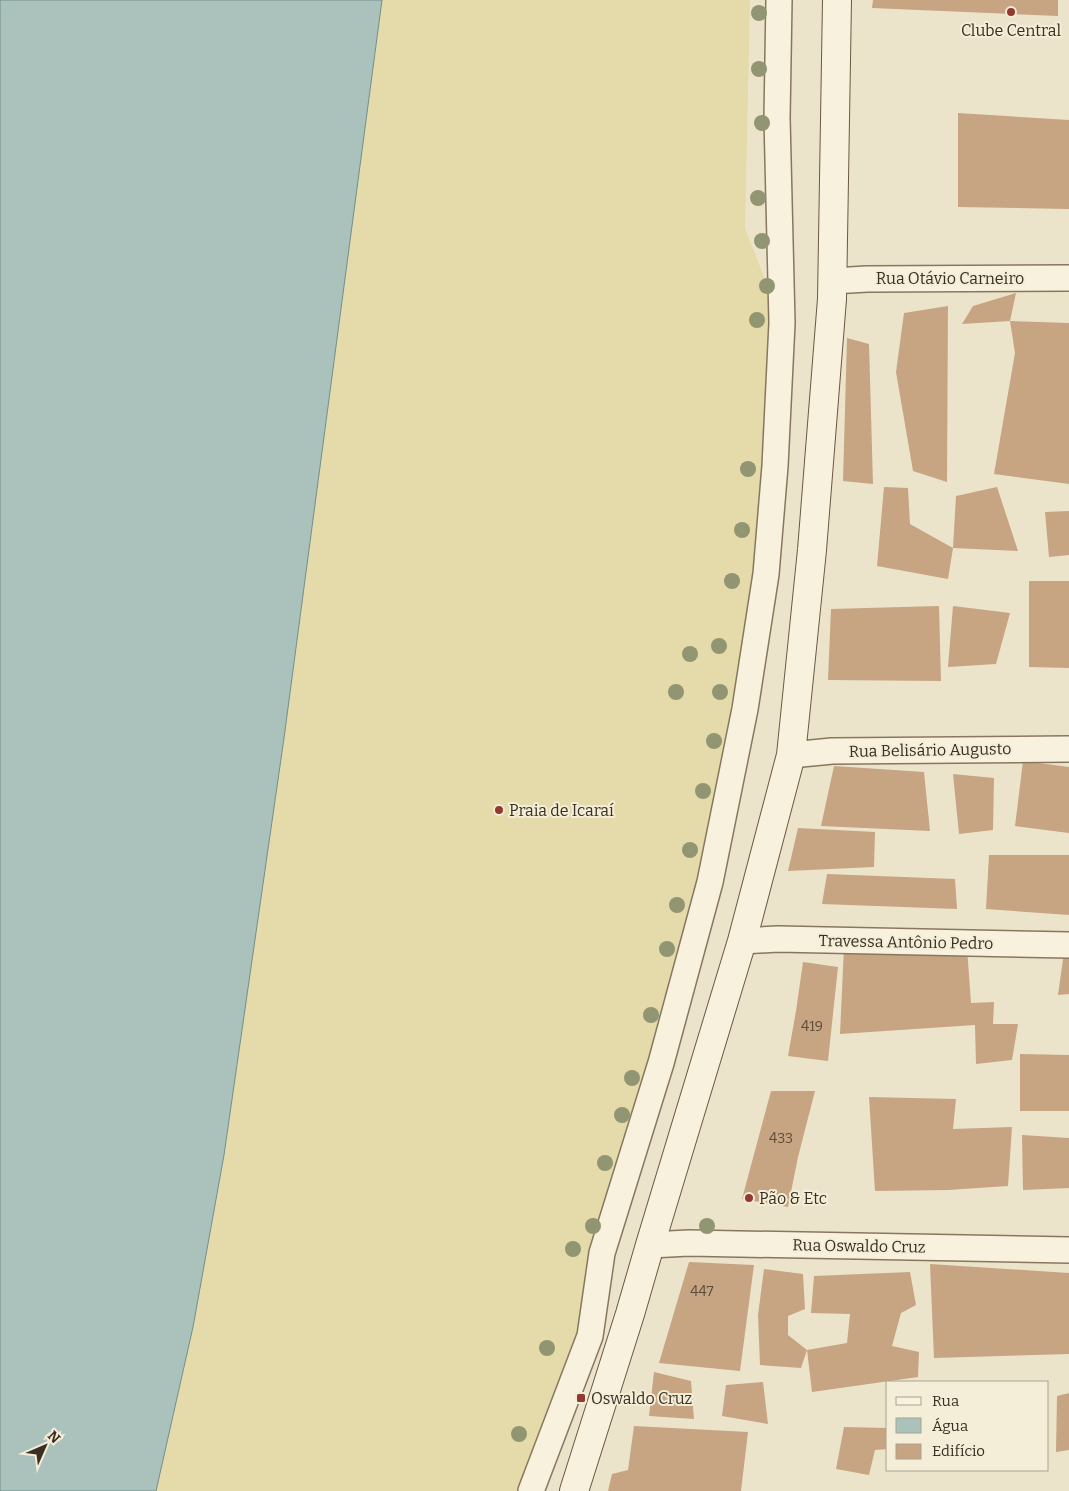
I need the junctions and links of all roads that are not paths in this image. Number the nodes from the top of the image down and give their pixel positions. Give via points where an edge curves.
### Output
1 (779, 0) edge
2 (837, 0) edge
3 (1069, 278) edge
4 (832, 280) junction
5 (1069, 749) edge
6 (791, 755) junction
7 (742, 940) junction
8 (1069, 945) edge
9 (650, 1245) junction
10 (1069, 1250) edge
11 (531, 1491) edge
12 (574, 1491) edge

1 - 11 street via 777,118 781,342 766,574 745,709 710,882 661,1063 602,1253 590,1336
2 - 4 main road
3 - 4 street, Rua Otávio Carneiro
4 - 6 main road via 812,550
5 - 6 street, Rua Belisário Augusto via 832,751
6 - 7 main road
7 - 8 street, Travessa Antônio Pedro
7 - 9 main road
9 - 10 street, Rua Oswaldo Cruz via 699,1243
9 - 12 main road

